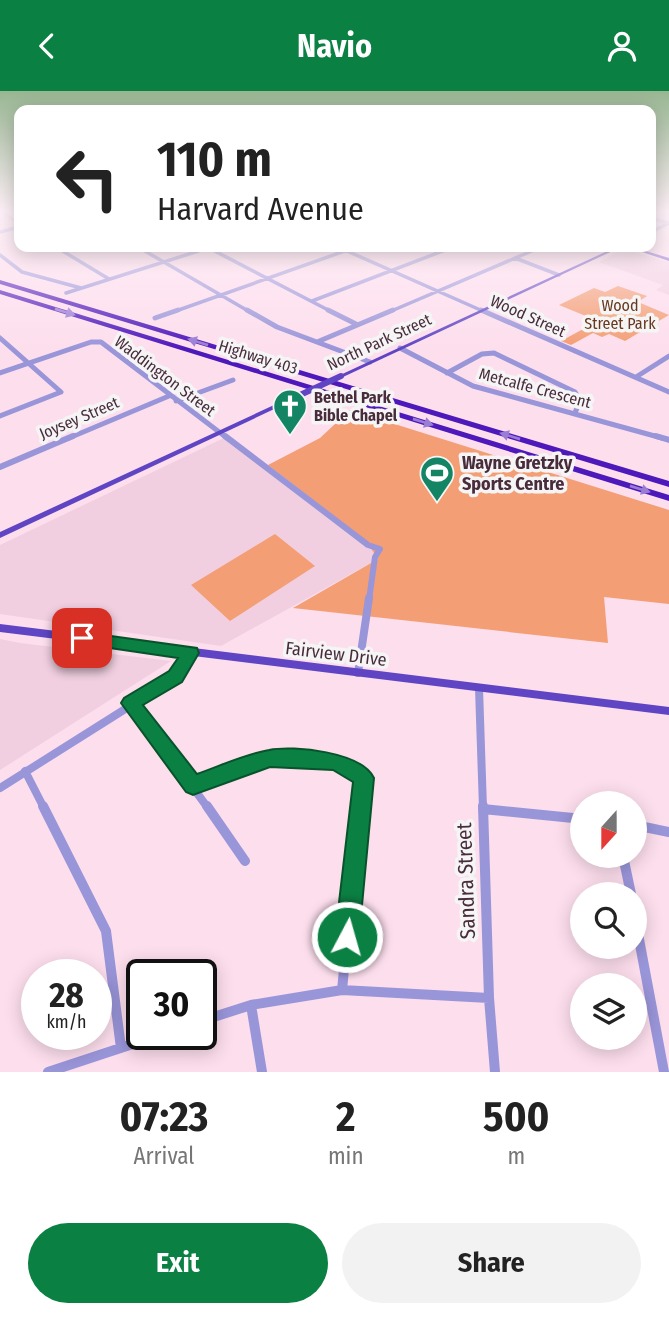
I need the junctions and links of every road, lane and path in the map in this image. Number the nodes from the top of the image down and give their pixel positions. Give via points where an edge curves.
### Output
1 (4, 258) edge
2 (74, 258) edge
3 (159, 258) edge
4 (175, 258) edge
5 (229, 258) edge
6 (324, 258) edge
7 (364, 258) edge
8 (424, 258) edge
9 (512, 258) edge
10 (516, 258) edge
11 (596, 258) edge
12 (165, 261) junction
13 (392, 270) junction
14 (559, 275) junction
15 (267, 278) junction
16 (109, 279) junction
17 (0, 282) edge
18 (81, 288) junction
19 (437, 289) junction
20 (0, 292) edge
21 (65, 293) dead end
22 (222, 294) junction
23 (312, 301) junction
24 (482, 310) junction
25 (156, 318) dead end
26 (356, 324) junction
27 (0, 338) edge
28 (317, 342) junction
29 (400, 348) junction
30 (669, 356) edge
31 (370, 362) junction
32 (30, 363) junction
33 (0, 373) edge
34 (446, 373) junction
35 (636, 377) junction
36 (233, 380) dead end
37 (669, 392) edge
38 (169, 396) junction
39 (176, 401) junction
40 (575, 414) junction
41 (0, 416) edge
42 (219, 432) junction
43 (669, 440) edge
44 (0, 467) edge
45 (669, 484) edge
46 (669, 498) edge
47 (0, 535) edge
48 (0, 628) edge
49 (191, 653) junction
50 (358, 673) junction
51 (479, 688) junction
52 (131, 703) junction
53 (669, 711) edge
54 (25, 771) junction
55 (193, 785) junction
56 (0, 787) edge
57 (483, 809) junction
58 (570, 818) edge
59 (648, 828) edge
60 (669, 832) edge
61 (245, 861) dead end
62 (643, 959) edge
63 (342, 990) junction
64 (489, 998) junction
65 (251, 1005) junction
66 (217, 1016) edge
67 (126, 1046) edge
68 (121, 1048) junction
69 (48, 1072) edge
70 (262, 1072) edge
71 (495, 1072) edge
72 (664, 1072) edge

1 - 18 street via 22,272
2 - 16 street
3 - 12 street
4 - 12 street
5 - 15 street
6 - 15 street
7 - 13 street, Wood Street
8 - 13 street
9 - 19 street
10 - 14 street
11 - 14 main road, North Park Street
12 - 16 street
12 - 22 street
13 - 19 street, Wood Street
13 - 23 street
14 - 24 main road, North Park Street
15 - 22 street
15 - 23 street
16 - 18 street
45 -> 17 highway, Highway 403
18 - 21 street
19 - 24 street, Wood Street
19 - 26 street
20 -> 46 highway, Highway 403
22 - 25 street
22 - 28 street via 277,327
23 - 26 street
24 - 29 main road, North Park Street
24 - 35 street, Wood Street
26 - 28 street
27 - 32 street
28 - 31 street
29 - 31 main road, North Park Street
29 - 34 street, Metcalfe Crescent
30 - 35 street
31 - 42 main road, North Park Street, bridge
32 - 33 street
32 - 38 street, Waddington Street via 95,341
32 - 41 street via 61,392
34 - 40 street, Metcalfe Crescent via 473,386
34 - 40 street via 482,354 494,353 575,392 580,400
35 - 37 street, Wood Street
36 - 39 street
38 - 39 street, Waddington Street
38 - 44 street, Joysey Street
39 - 42 street, Waddington Street
40 - 43 street, Metcalfe Crescent
42 - 47 main road, North Park Street
42 - 50 street, Waddington Street via 368,545 380,549 375,557
48 - 49 main road, Fairview Drive
49 - 50 main road, Fairview Drive
49 - 52 street via 176,677
50 - 51 main road, Fairview Drive
51 - 53 main road, Fairview Drive
51 - 57 street, Sandra Street
52 - 54 street
52 - 55 street
54 - 56 street
54 - 68 street via 106,930
55 - 61 street
55 - 63 street via 270,758 335,761 363,778
57 - 58 street
57 - 64 street, Sandra Street
59 - 60 street
62 - 72 street
63 - 64 street
63 - 65 street
64 - 71 street, Sandra Street
65 - 66 street
65 - 70 street
67 - 68 street
68 - 69 street

